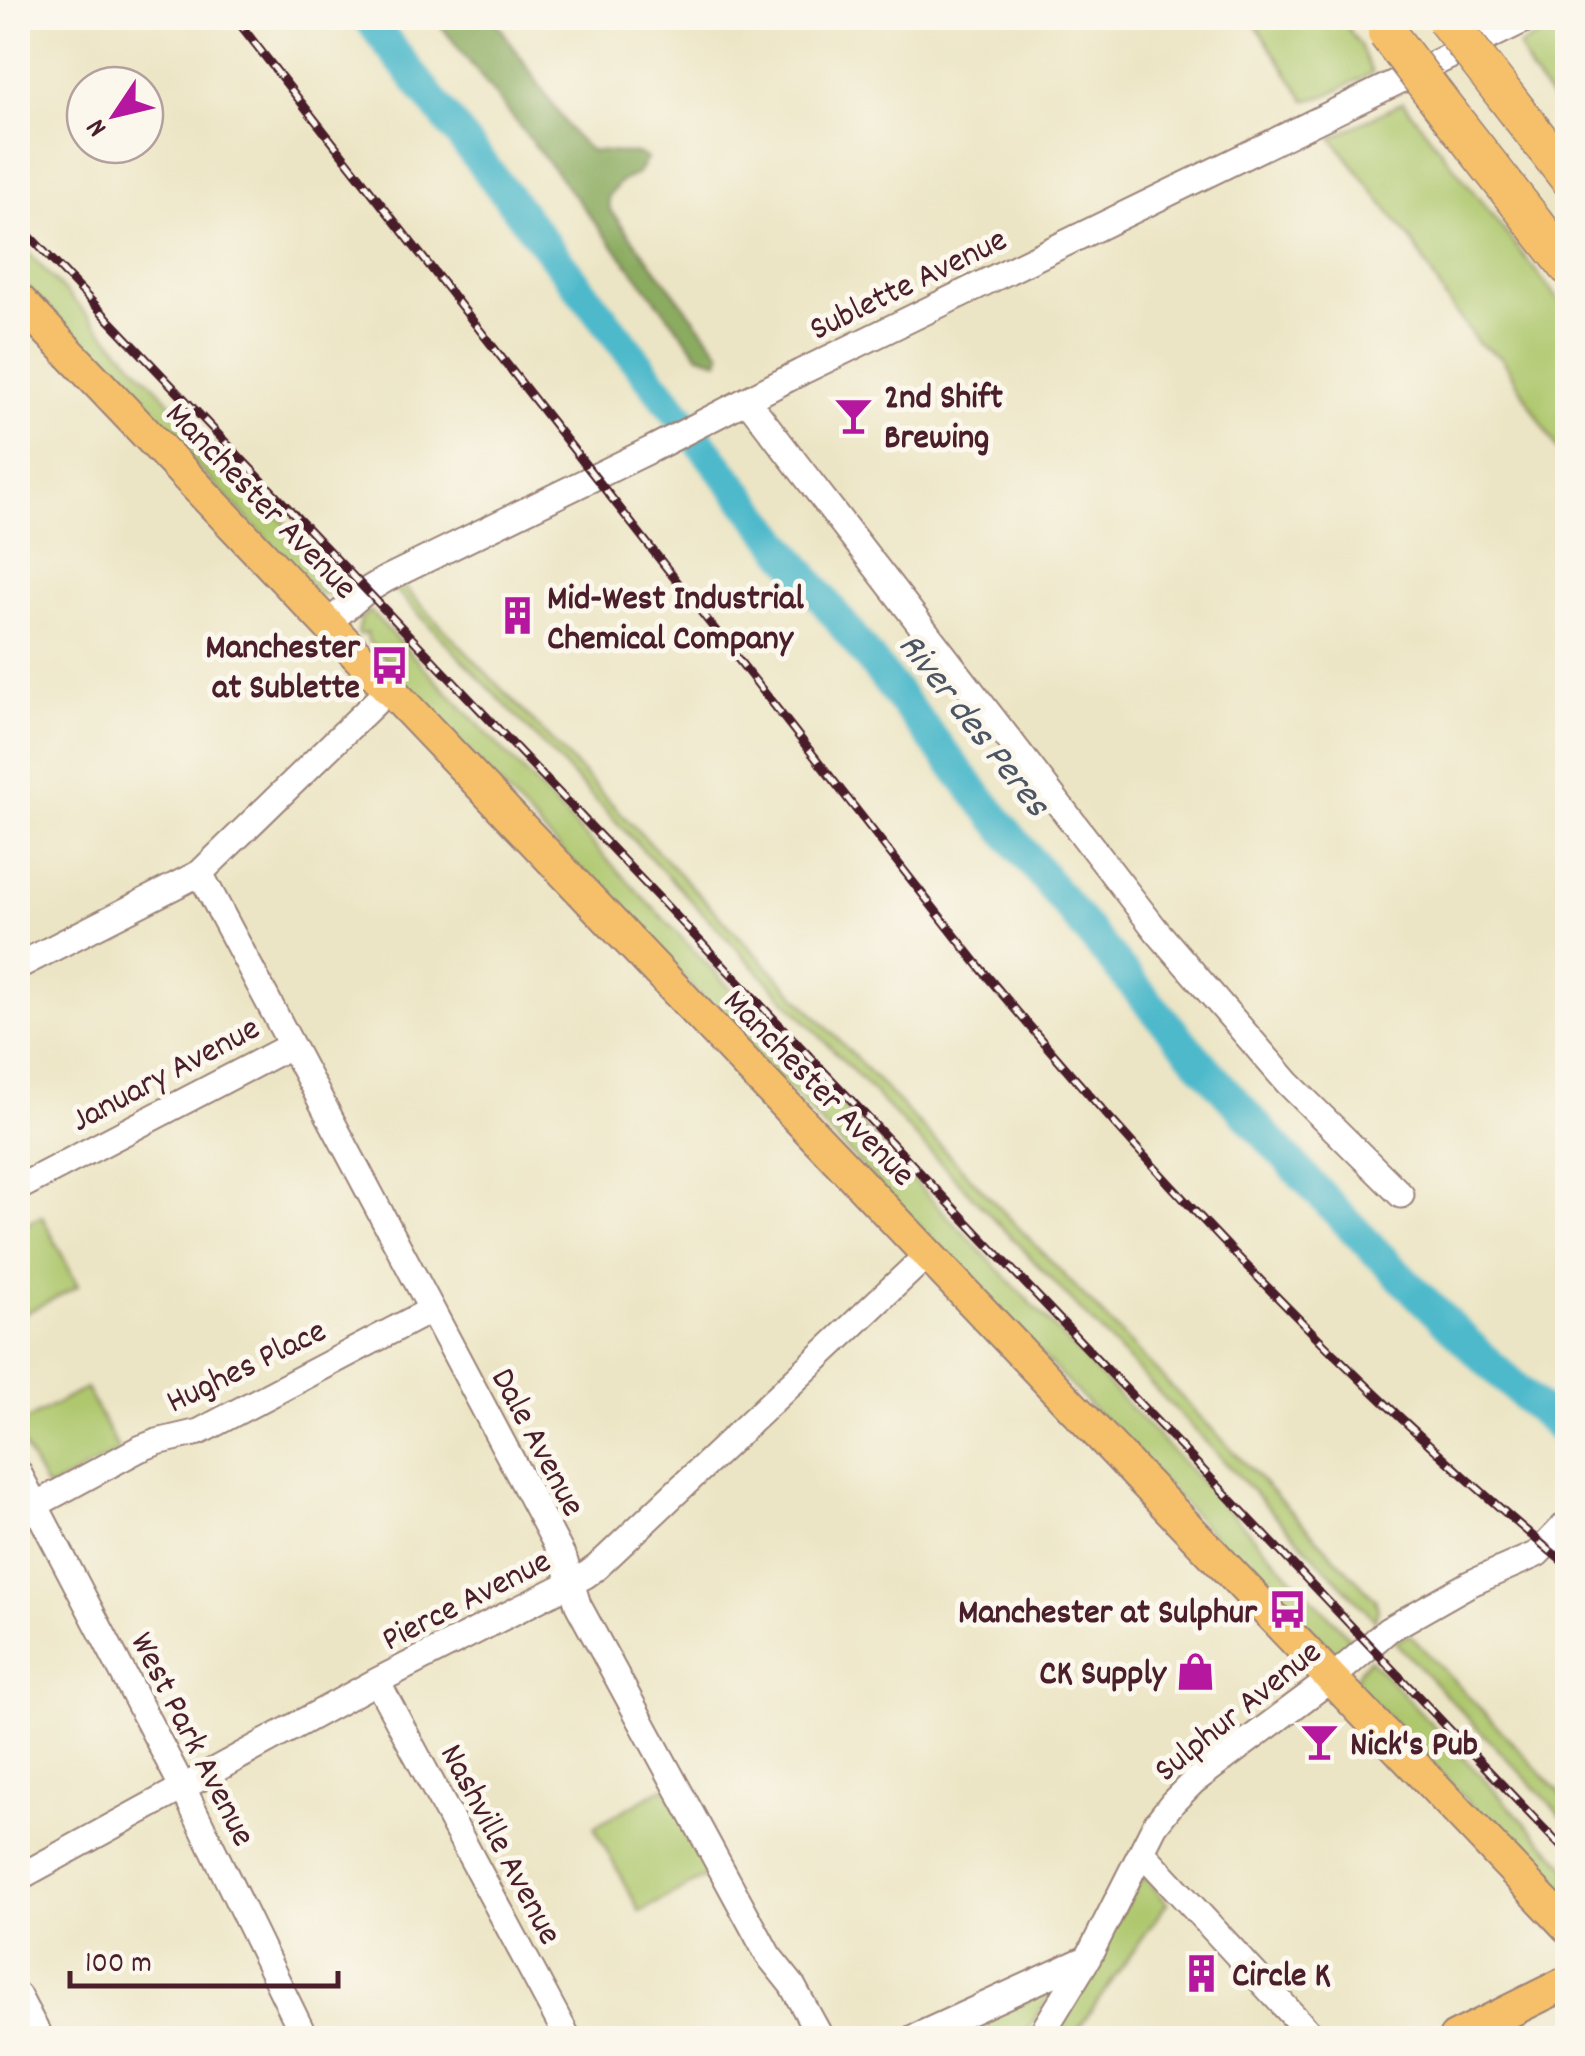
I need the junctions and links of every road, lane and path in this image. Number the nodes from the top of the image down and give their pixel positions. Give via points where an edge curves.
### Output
1 (1445, 18) edge
2 (1528, 18) edge
3 (1381, 25) edge
4 (1568, 177) edge
5 (1568, 266) edge
6 (18, 299) edge
7 (739, 404) junction
8 (327, 624) junction
9 (388, 690) junction
10 (200, 873) junction
11 (18, 966) edge
12 (290, 1046) junction
13 (18, 1188) edge
14 (1401, 1195) dead end
15 (927, 1256) junction
16 (430, 1310) junction
17 (18, 1472) edge
18 (35, 1504) junction
19 (1568, 1522) edge
20 (573, 1583) junction
21 (1331, 1679) junction
22 (377, 1681) junction
23 (183, 1788) junction
24 (1142, 1852) junction
25 (18, 1878) edge
26 (1568, 1928) edge
27 (1088, 1958) junction
28 (1568, 1982) edge
29 (18, 1996) edge
30 (40, 2038) edge
31 (305, 2038) edge
32 (568, 2038) edge
33 (821, 2038) edge
34 (913, 2038) edge
35 (1039, 2038) edge
36 (1314, 2038) edge
37 (1455, 2038) edge

1 - 4 highway, bridge
2 - 7 street, Sublette Avenue
3 - 5 highway, bridge
6 - 8 main road, Manchester Avenue
7 - 8 street, Sublette Avenue via 386,578
7 - 14 street via 1156,930 1288,1082
8 - 9 main road, Manchester Avenue
9 - 10 street
9 - 15 main road, Manchester Avenue
10 - 11 street
10 - 12 street, Dale Avenue
12 - 13 street, January Avenue
12 - 16 street, Dale Avenue
15 - 20 street, Pierce Avenue via 598,1567
15 - 21 main road, Manchester Avenue
16 - 18 street, Hughes Place via 198,1432 139,1449
16 - 20 street, Dale Avenue
17 - 18 street, West Park Avenue
18 - 23 street, West Park Avenue
19 - 21 street, Sulphur Avenue via 1537,1554 1404,1620
20 - 22 street, Pierce Avenue
20 - 33 street, Dale Avenue via 578,1605 768,1955
21 - 24 street, Sulphur Avenue via 1194,1781
21 - 26 main road, Manchester Avenue
22 - 23 street, Pierce Avenue
22 - 32 street, Nashville Avenue
23 - 25 street, Pierce Avenue
23 - 31 street, West Park Avenue
24 - 27 street, Sulphur Avenue
24 - 36 street
27 - 34 street
27 - 35 street, Sulphur Avenue
28 - 37 main road
29 - 30 street

